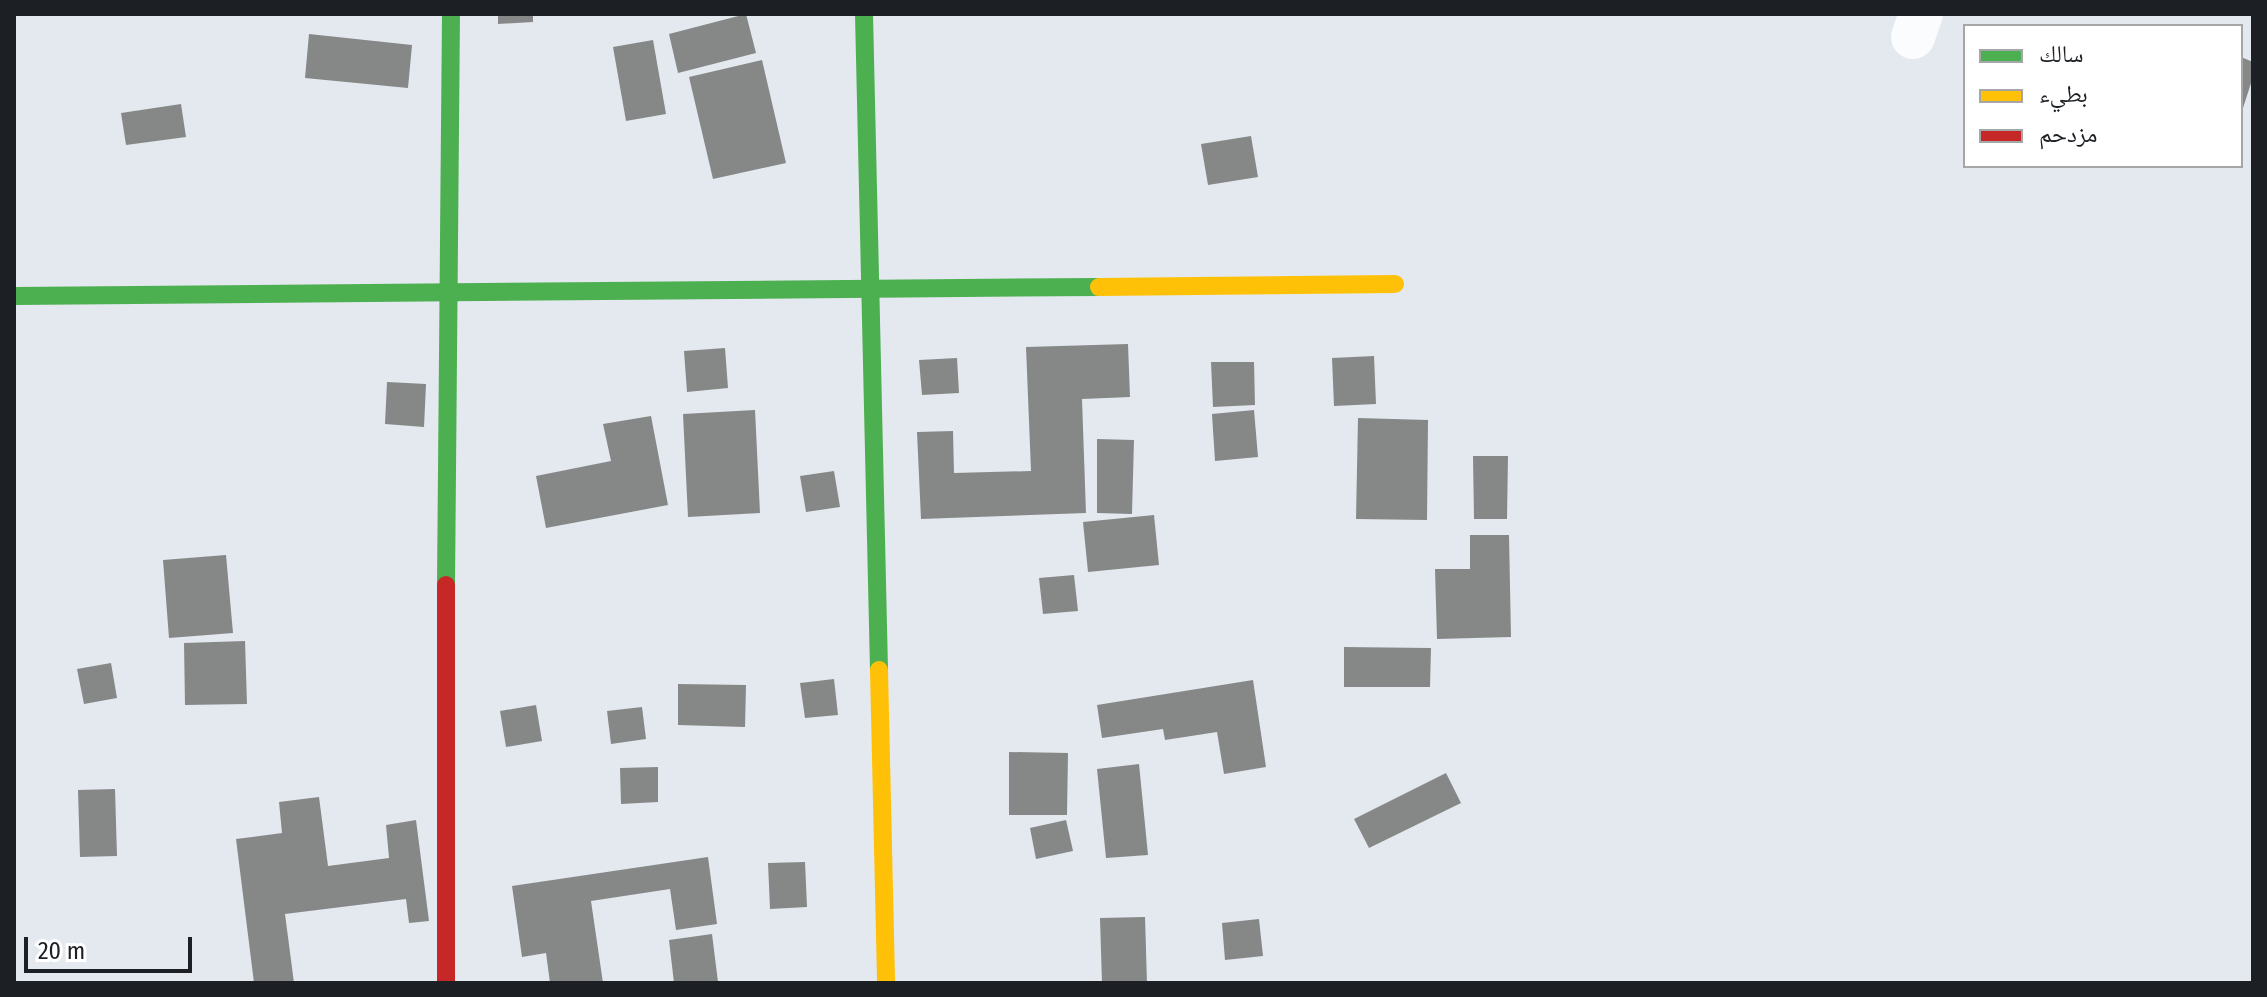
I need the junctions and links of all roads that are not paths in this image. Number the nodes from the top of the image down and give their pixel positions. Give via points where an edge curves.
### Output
1 (451, 14) edge
2 (864, 14) edge
3 (1395, 284) dead end
4 (870, 288) junction
5 (446, 292) junction
6 (14, 296) edge
7 (446, 983) edge
8 (886, 983) edge

1 - 5 street
2 - 4 street
3 - 4 street
4 - 5 street
4 - 8 street
5 - 6 street
5 - 7 street

